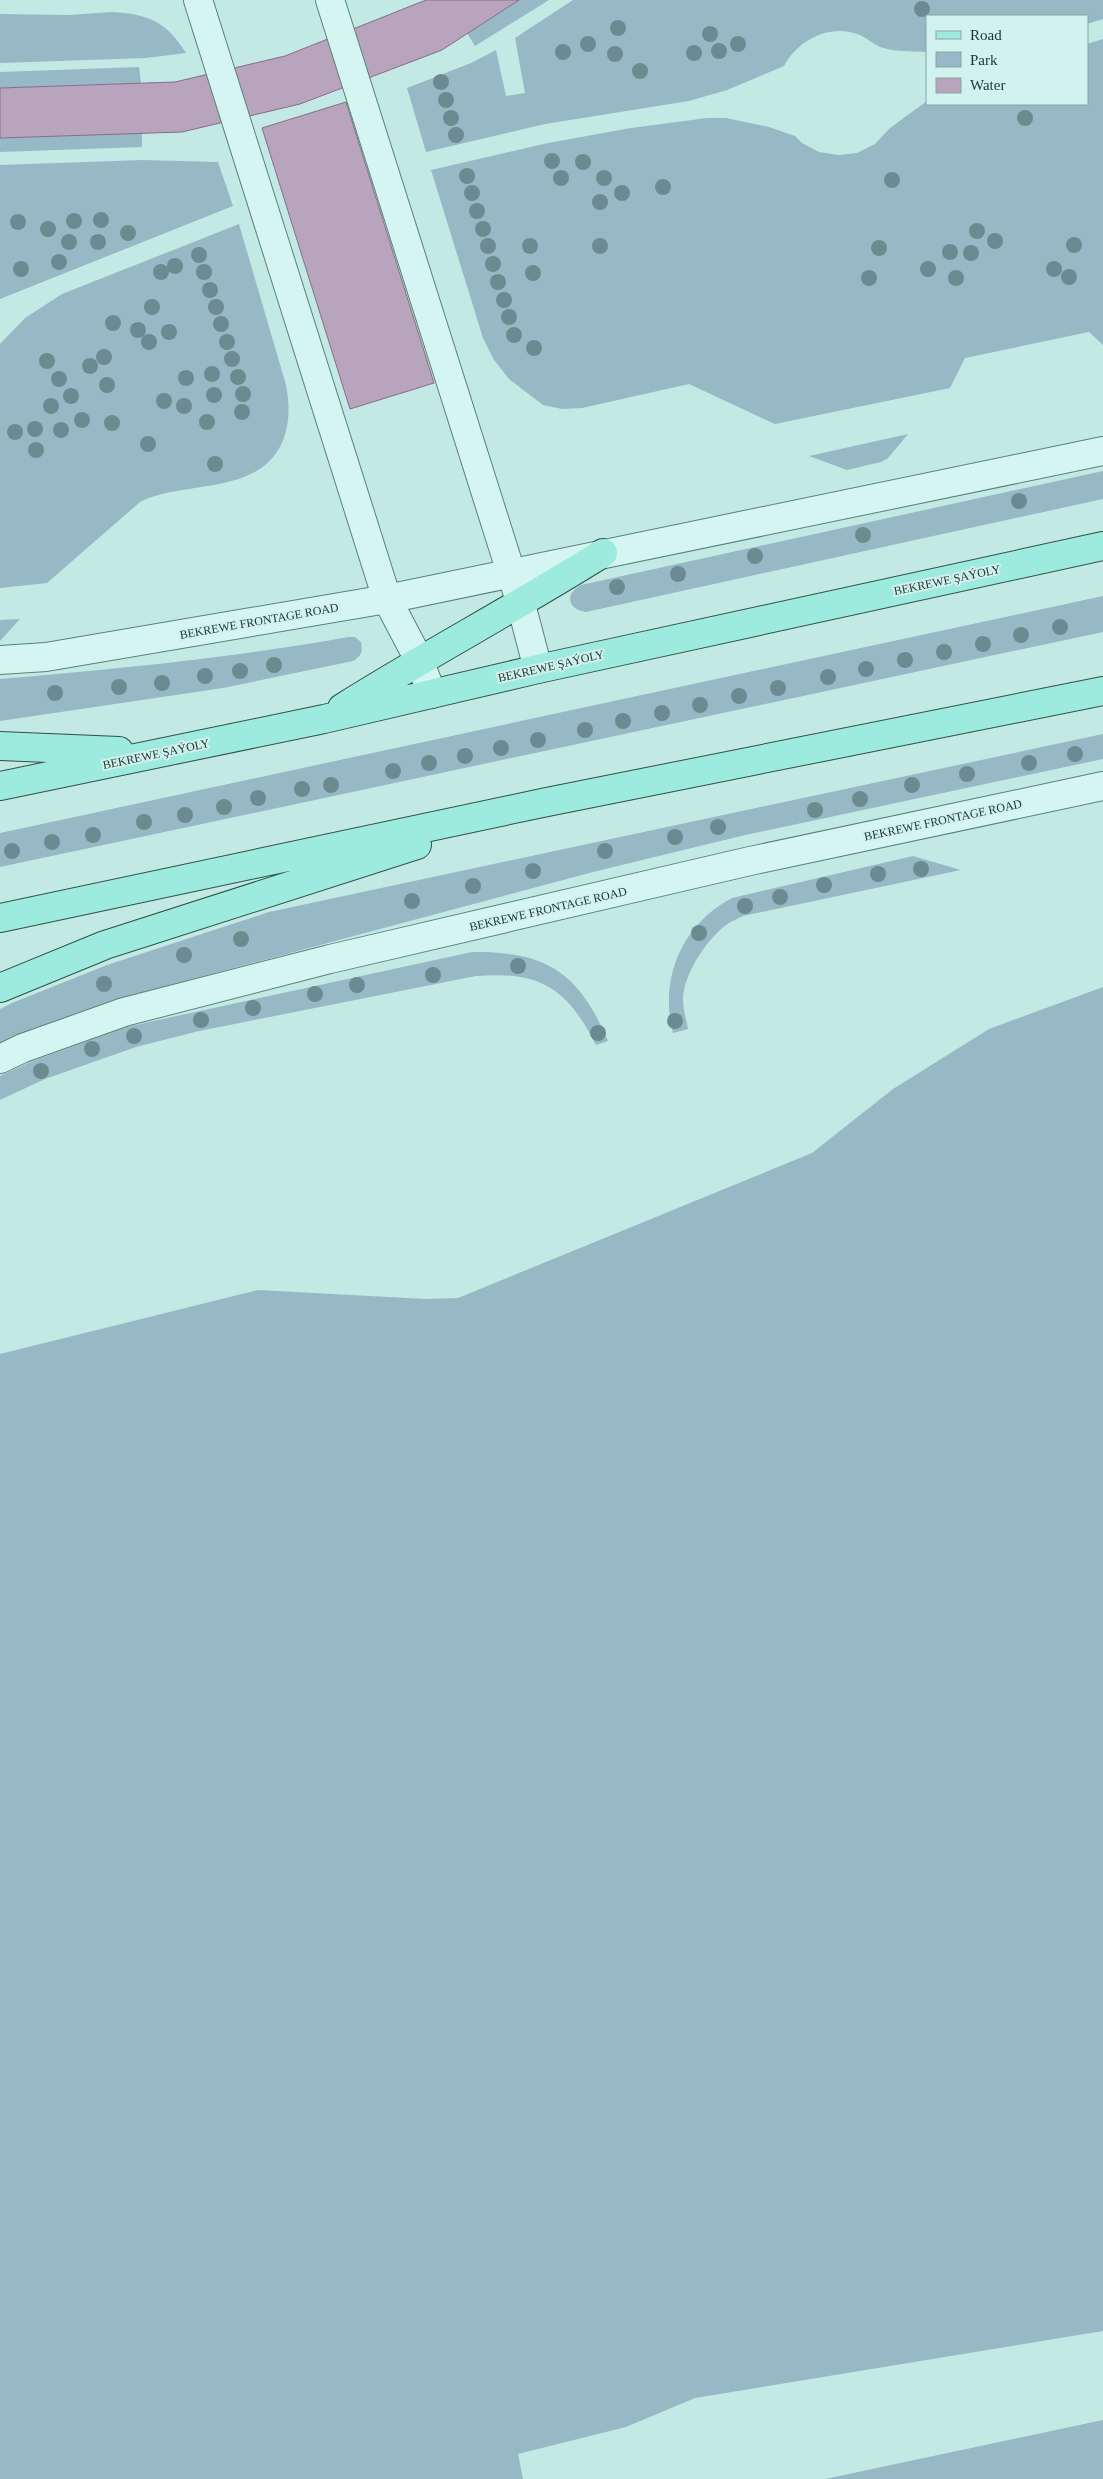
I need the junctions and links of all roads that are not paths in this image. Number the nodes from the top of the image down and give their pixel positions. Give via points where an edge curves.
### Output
1 (198, 0) edge
2 (332, 9) edge
3 (1103, 450) edge
4 (1103, 546) edge
5 (603, 553) junction
6 (511, 573) junction
7 (387, 599) junction
8 (522, 604) junction
9 (0, 660) edge
10 (419, 660) junction
11 (538, 669) junction
12 (1103, 690) edge
13 (432, 694) junction
14 (324, 720) junction
15 (0, 746) edge
16 (158, 753) junction
17 (0, 786) edge
18 (1103, 786) edge
19 (547, 802) junction
20 (0, 918) edge
21 (0, 988) edge
22 (0, 1059) edge

1 - 7 street
2 - 6 street
3 - 5 street, BEKREWE FRONTAGE ROAD
4 - 11 main road, BEKREWE ŞAÝOLY
5 - 6 street, BEKREWE FRONTAGE ROAD
5 - 8 main road
6 - 7 street, BEKREWE FRONTAGE ROAD
6 - 8 street
7 - 9 street, BEKREWE FRONTAGE ROAD via 55,655
7 - 10 street
8 - 10 main road
8 - 11 street
10 - 13 street
10 - 14 main road
11 - 13 main road, BEKREWE ŞAÝOLY
12 - 19 main road
13 - 14 main road, BEKREWE ŞAÝOLY
14 - 16 main road, BEKREWE ŞAÝOLY
15 - 16 main road
16 - 17 main road, BEKREWE ŞAÝOLY
18 - 22 street, BEKREWE FRONTAGE ROAD via 750,861 330,959 124,1012
19 - 20 main road
19 - 21 main road via 105,945

